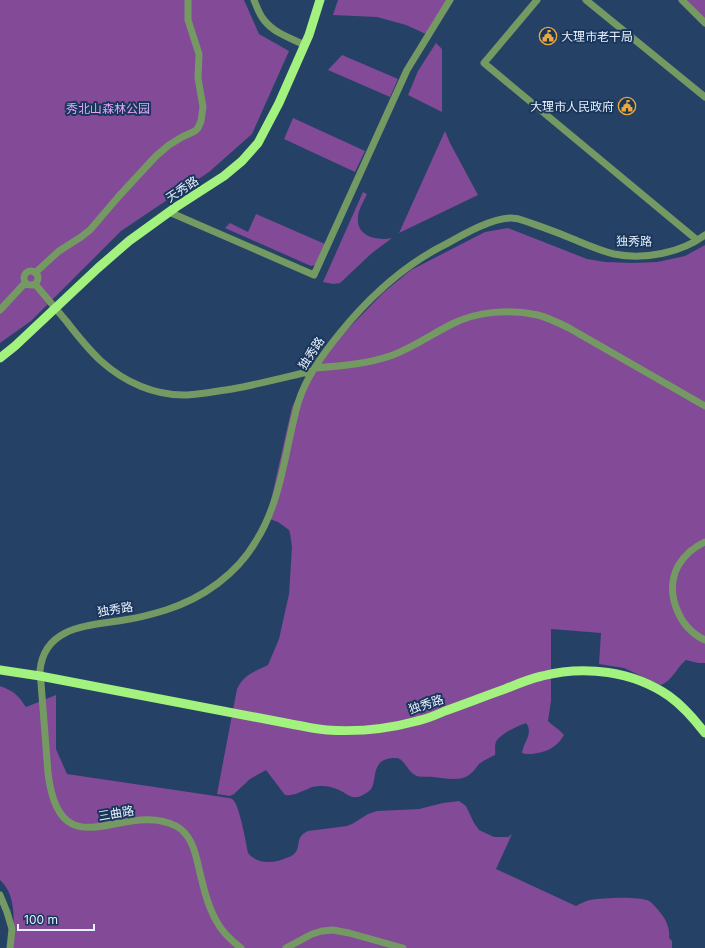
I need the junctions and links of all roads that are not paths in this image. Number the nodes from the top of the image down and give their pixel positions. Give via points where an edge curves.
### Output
1 (188, 0) edge
2 (254, 0) edge
3 (320, 0) edge
4 (450, 0) edge
5 (537, 0) edge
6 (586, 0) edge
7 (682, 0) edge
8 (705, 23) edge
9 (305, 45) junction
10 (705, 97) edge
11 (169, 212) junction
12 (705, 235) edge
13 (697, 240) junction
14 (36, 273) junction
15 (25, 283) junction
16 (35, 284) junction
17 (55, 308) junction
18 (0, 310) edge
19 (0, 358) edge
20 (314, 369) junction
21 (705, 406) edge
22 (705, 542) edge
23 (705, 640) edge
24 (0, 670) edge
25 (40, 676) junction
26 (705, 733) edge
27 (0, 895) edge
28 (10, 948) edge
29 (241, 948) edge
30 (286, 948) edge
31 (403, 948) edge

1 - 14 street via 188,20 199,54 198,78 203,107 198,128 156,156 90,230 59,251
2 - 9 street via 261,16 270,27
3 - 9 main road, 天秀路
4 - 11 street via 407,70 314,275
5 - 13 street via 484,64
6 - 10 street
7 - 8 street
9 - 11 main road, 天秀路 via 258,143 224,176
11 - 17 main road, 天秀路 via 129,241
12 - 13 street, 独秀路
13 - 20 street, 独秀路 via 663,253 615,254 525,221 510,218 498,220 414,262 360,311 332,342
14 - 15 street via 25,273
14 - 16 street via 38,278
15 - 16 street via 31,286
15 - 18 street
16 - 17 street
17 - 19 main road, 天秀路
17 - 20 street via 83,343 109,368 128,380 157,392 178,395 200,394 255,385
20 - 21 street via 360,364 391,356 473,316 508,312 546,318 569,328
20 - 25 street, 独秀路 via 299,402 269,515 256,542 239,563 209,589 174,607 140,617 81,627 63,634 52,642 45,652 40,664
22 - 23 street via 682,560 674,575 673,588 674,601 681,618 686,626
24 - 25 main road
25 - 26 main road, 独秀路 via 326,730 356,730 391,727 418,721 542,676 589,670 618,674 658,689 680,705
25 - 29 street, 三曲路 via 49,782 61,814 71,823 84,827 101,827 145,819 167,822 180,828 192,844 207,898 217,922
27 - 28 street via 12,929
30 - 31 street via 312,934 333,930

